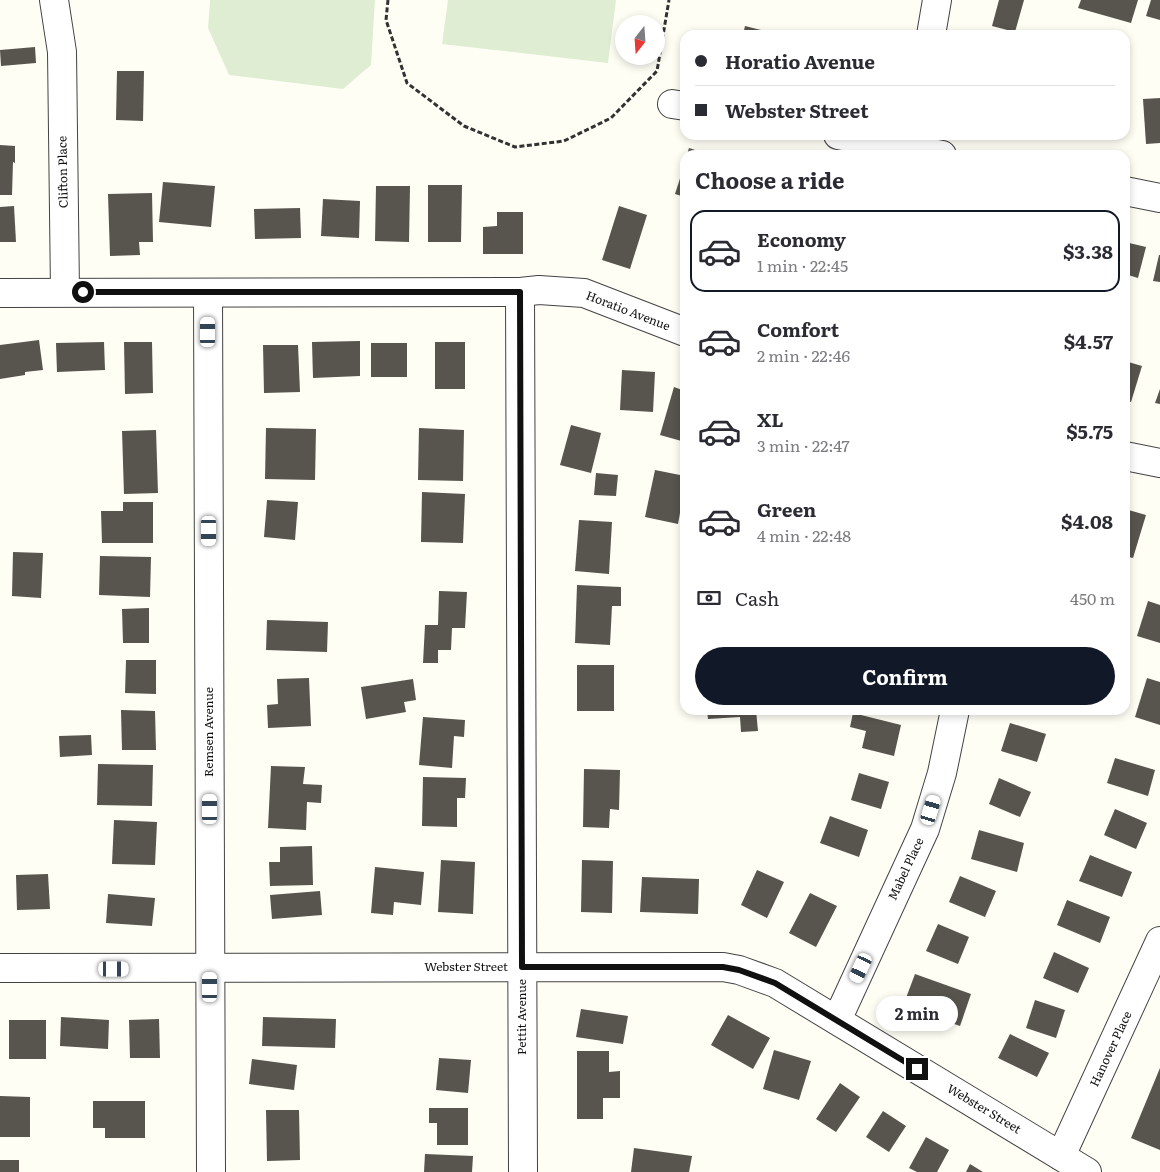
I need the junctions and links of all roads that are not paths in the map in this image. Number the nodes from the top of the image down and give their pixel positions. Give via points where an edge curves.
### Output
1 (54, 0) edge
2 (938, 0) edge
3 (931, 30) edge
4 (870, 140) edge
5 (908, 146) edge
6 (923, 150) edge
7 (1130, 192) edge
8 (1160, 198) edge
9 (65, 292) junction
10 (520, 292) junction
11 (0, 293) edge
12 (208, 293) junction
13 (680, 330) edge
14 (1130, 457) edge
15 (1160, 463) edge
16 (954, 715) edge
17 (1160, 941) edge
18 (522, 967) junction
19 (0, 968) edge
20 (210, 968) junction
21 (837, 1020) junction
22 (1061, 1156) junction
23 (210, 1172) edge
24 (523, 1172) edge
25 (1087, 1172) edge

1 - 9 street, Clifton Place via 62,52
2 - 3 street
4 - 5 street
5 - 6 street
7 - 8 street
9 - 11 street, Horatio Avenue
9 - 12 street, Horatio Avenue
10 - 12 street, Horatio Avenue
10 - 13 street, Horatio Avenue via 584,293
10 - 18 street, Pettit Avenue
12 - 20 street, Remsen Avenue
14 - 15 street
16 - 21 street, Mabel Place via 942,773 925,828
17 - 22 street, Hanover Place
18 - 20 street, Webster Street
18 - 21 street, Webster Street via 723,967 775,983
18 - 24 street, Pettit Avenue
19 - 20 street, Webster Street
20 - 23 street, Remsen Avenue
21 - 22 street, Webster Street
22 - 25 street, Webster Street

